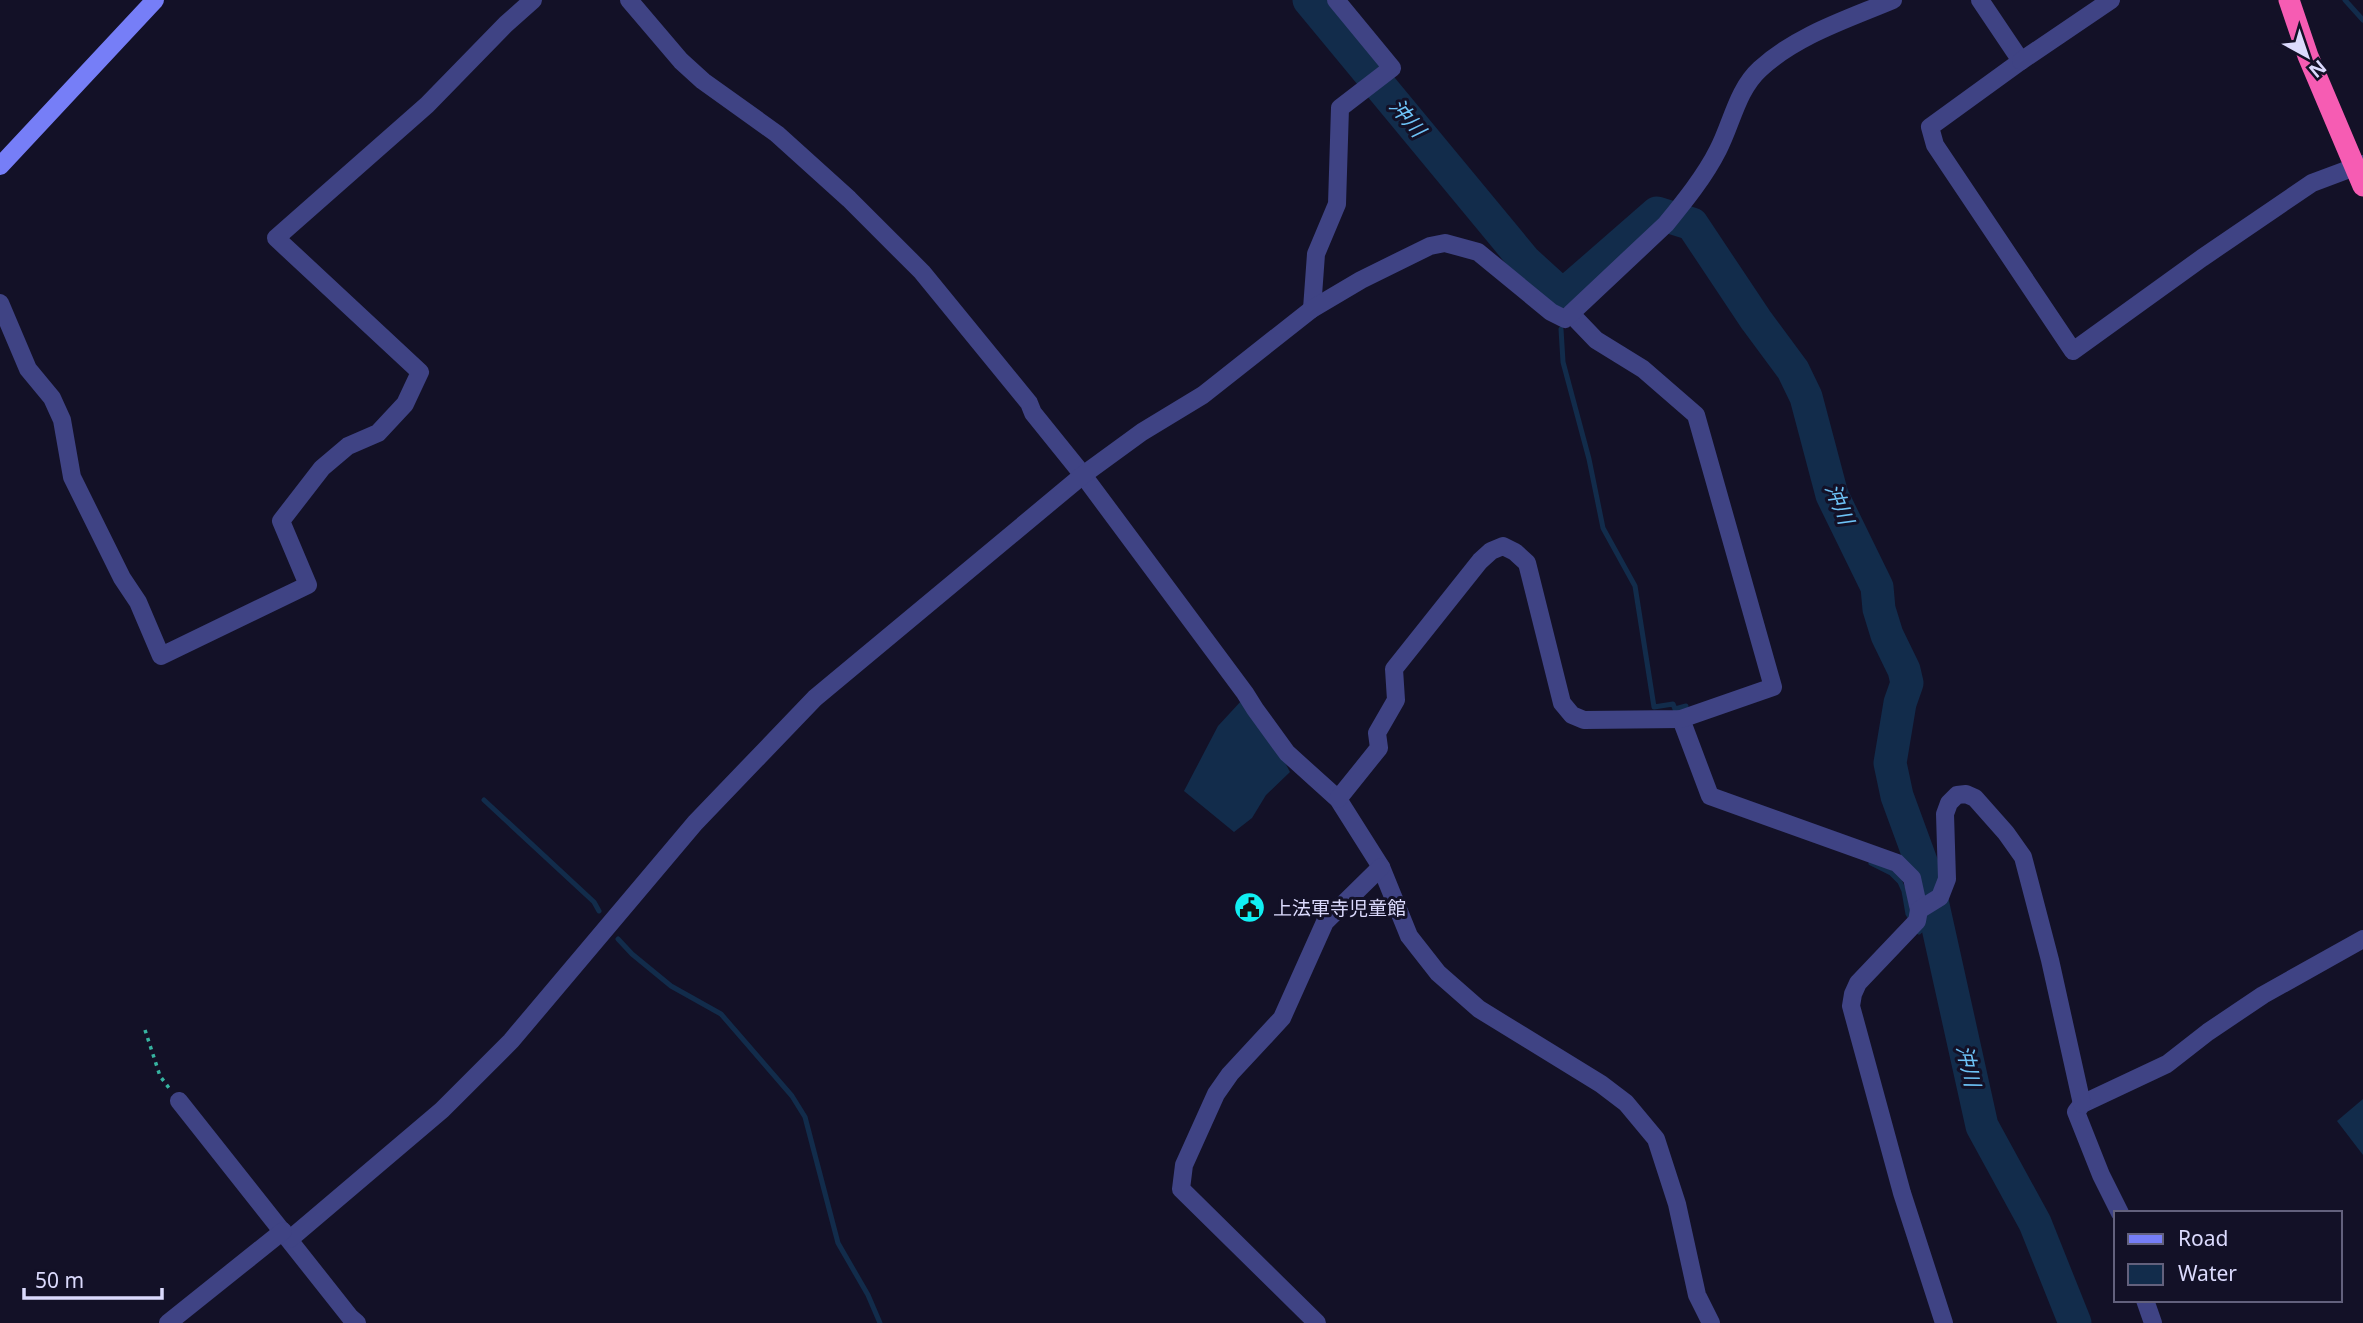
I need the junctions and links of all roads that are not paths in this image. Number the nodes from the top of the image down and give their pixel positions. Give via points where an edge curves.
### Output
1 (155, 0) edge
2 (534, 0) edge
3 (629, 0) edge
4 (1336, 0) edge
5 (1893, 0) edge
6 (1980, 0) edge
7 (2111, 0) edge
8 (2289, 0) edge
9 (2021, 61) junction
10 (0, 166) edge
11 (2360, 173) edge
12 (0, 303) edge
13 (1312, 309) junction
14 (1572, 315) junction
15 (1083, 475) junction
16 (1681, 719) junction
17 (1338, 799) junction
18 (1381, 867) junction
19 (1922, 912) junction
20 (2363, 939) edge
21 (179, 1101) road end
22 (2082, 1104) junction
23 (2119, 1211) edge
24 (286, 1235) junction
25 (2146, 1302) edge
26 (168, 1323) edge
27 (357, 1323) edge
28 (1317, 1323) edge
29 (1712, 1323) edge
30 (1944, 1323) edge
31 (2153, 1323) edge

1 - 10 street
2 - 12 street via 426,105 276,238 420,372 396,414 378,433 348,446 322,468 281,522 308,585 161,656 72,477 62,420 52,398 28,369
3 - 15 street via 696,74 777,134 922,272
4 - 13 street via 1392,68 1340,108 1337,204 1317,254
5 - 14 street via 1801,40 1758,70 1738,99 1718,151 1680,207
6 - 9 street
7 - 9 street
8 - 11 highway via 2308,56
9 - 11 street via 1930,127 1935,145 2073,351 2312,183
13 - 14 street via 1361,280 1445,243 1478,252 1551,312 1565,319
13 - 15 street via 1203,395
14 - 16 street via 1596,340 1643,369 1696,415 1773,687
15 - 17 street via 1287,752
15 - 24 street via 815,698 695,823 511,1041 442,1110
16 - 17 street via 1606,721 1572,715 1562,704 1527,563 1503,546 1480,561 1394,669 1396,700 1377,733 1379,748
16 - 19 street via 1710,796 1896,863 1912,878
17 - 18 street
18 - 28 street via 1325,922 1282,1018 1216,1094 1184,1165 1181,1189
18 - 29 street via 1409,936 1438,973 1479,1009 1626,1103 1656,1139 1697,1295
19 - 22 street via 1947,879 1945,814 1949,803 1966,794 1975,798 2023,857
19 - 30 street via 1858,983 1851,1006 1902,1193
20 - 22 street via 2263,995 2167,1065
21 - 24 street
22 - 23 street via 2076,1112
24 - 26 street
24 - 27 street
25 - 31 street

